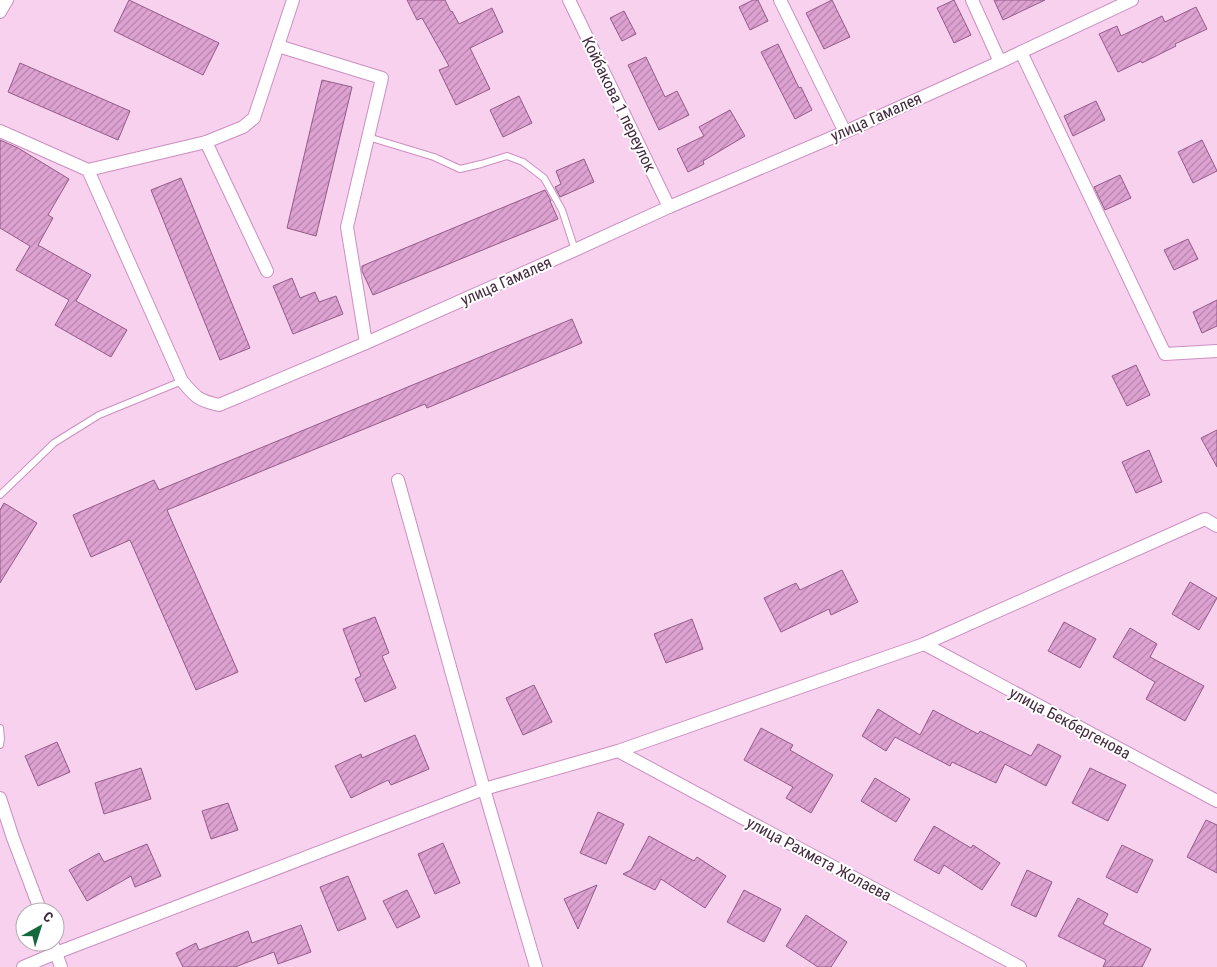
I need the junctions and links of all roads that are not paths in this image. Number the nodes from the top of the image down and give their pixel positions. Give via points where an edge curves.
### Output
1 (7, 0) edge
2 (293, 0) edge
3 (569, 0) edge
4 (780, 0) edge
5 (972, 0) edge
6 (1132, 0) edge
7 (0, 12) edge
8 (278, 46) junction
9 (1022, 52) junction
10 (1000, 62) junction
11 (0, 131) edge
12 (845, 132) junction
13 (368, 137) junction
14 (206, 142) junction
15 (88, 170) junction
16 (669, 207) junction
17 (575, 250) junction
18 (267, 272) dead end
19 (366, 343) junction
20 (1217, 351) edge
21 (182, 381) junction
22 (398, 480) dead end
23 (0, 495) edge
24 (1217, 512) edge
25 (1205, 519) junction
26 (1217, 526) edge
27 (924, 644) junction
28 (0, 728) edge
29 (0, 745) edge
30 (618, 752) junction
31 (484, 789) junction
32 (0, 798) edge
33 (1217, 801) edge
34 (37, 902) edge
35 (65, 943) edge
36 (46, 952) edge
37 (56, 952) edge
38 (23, 967) edge
39 (61, 967) edge
40 (536, 967) edge
41 (1020, 967) edge

1 - 7 street
2 - 8 street
3 - 16 street, Койбакова 1 переулок
4 - 12 street
5 - 10 street
6 - 9 street, улица Гамалея
8 - 13 street via 382,78
8 - 14 street via 254,118 243,127
9 - 10 street, улица Гамалея
9 - 20 street via 1165,354
10 - 12 street, улица Гамалея
11 - 15 street
12 - 16 street, улица Гамалея
13 - 17 lane via 434,156 460,170 507,156 524,162 544,178 562,210
13 - 19 street via 347,227
14 - 15 street
14 - 18 street
15 - 21 street, улица Гамалея
16 - 17 street, улица Гамалея
17 - 19 street, улица Гамалея
19 - 21 street, улица Гамалея via 218,405 196,397
21 - 23 lane via 99,415 54,443
22 - 31 street
24 - 25 street
25 - 26 street
25 - 27 street
27 - 30 street
27 - 33 street, улица Бекбергенова
28 - 29 lane
30 - 31 street
30 - 41 street, улица Рахмета Жолаева
31 - 35 street
31 - 40 street
32 - 34 street
36 - 38 street
37 - 39 street

